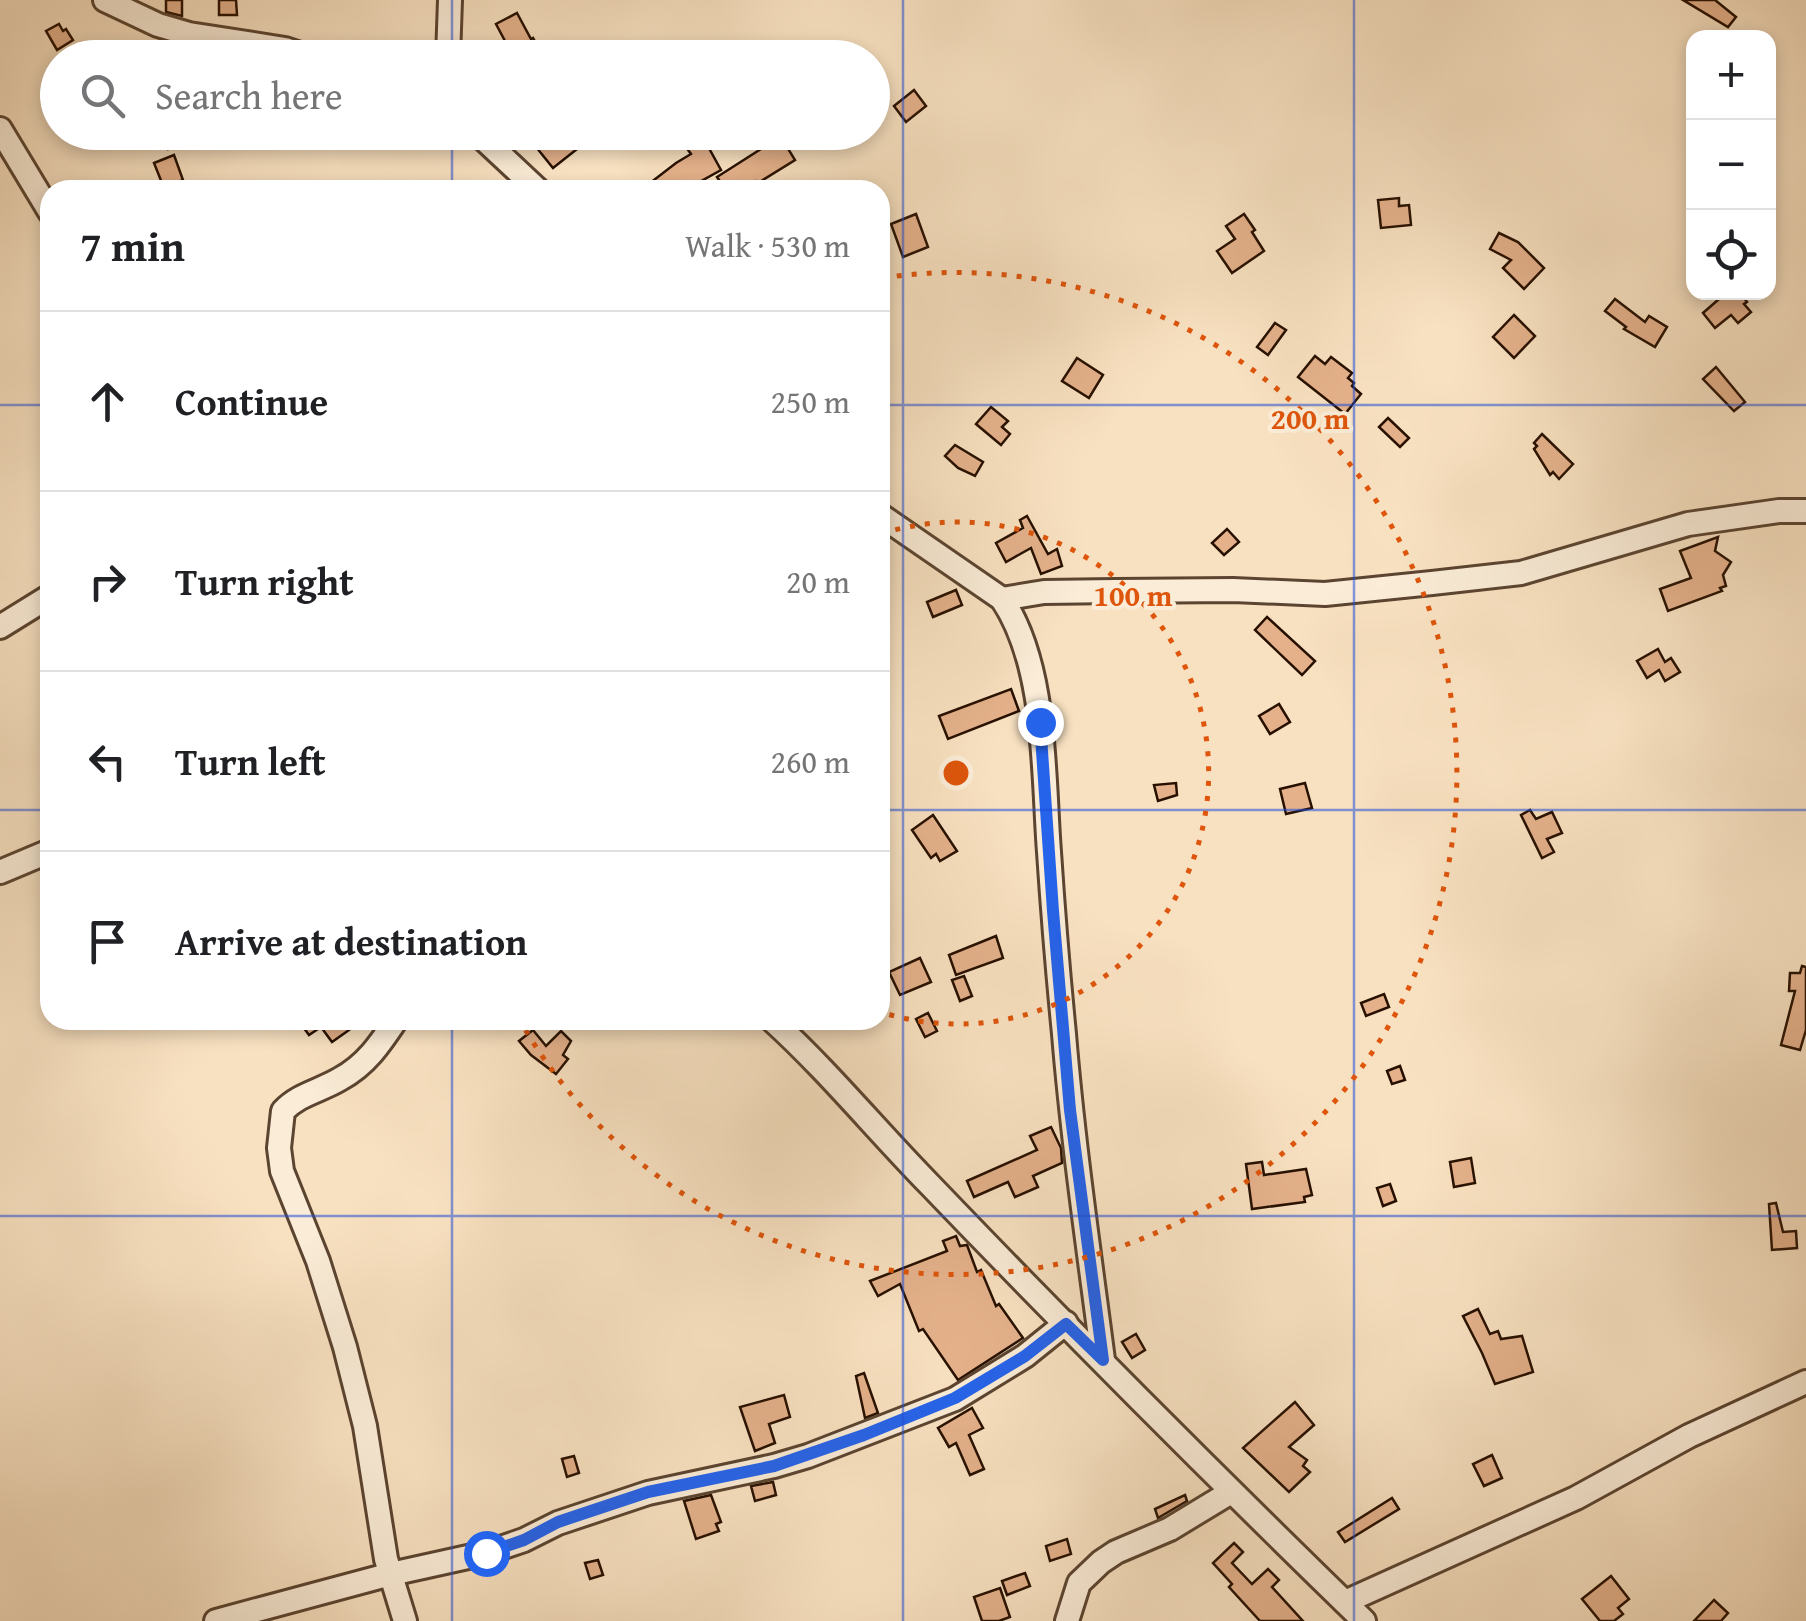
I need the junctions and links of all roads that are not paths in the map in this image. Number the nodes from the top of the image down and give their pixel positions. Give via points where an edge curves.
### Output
1 (105, 0) edge
2 (450, 0) edge
3 (227, 40) edge
4 (449, 40) edge
5 (0, 129) edge
6 (495, 150) edge
7 (527, 180) edge
8 (40, 195) edge
9 (1806, 511) edge
10 (890, 521) edge
11 (1002, 599) junction
12 (40, 602) edge
13 (0, 627) edge
14 (40, 855) edge
15 (0, 872) edge
16 (389, 1030) edge
17 (782, 1030) edge
18 (1066, 1324) junction
19 (1103, 1360) junction
20 (1806, 1382) edge
21 (1231, 1492) junction
22 (391, 1574) junction
23 (1344, 1602) junction
24 (216, 1621) edge
25 (405, 1621) edge
26 (1068, 1621) edge
27 (1364, 1621) edge

1 - 3 street via 158,24
2 - 4 street
5 - 8 street
6 - 7 street
9 - 11 street via 1688,524 1520,572 1432,584 1325,594 1044,592
10 - 11 street
11 - 19 street via 1015,618 1040,722 1070,1110
12 - 13 street
14 - 15 street
16 - 22 street via 362,1065 283,1111 278,1148 346,1347
17 - 18 street
18 - 19 street
18 - 22 street via 955,1398 864,1435 774,1466 648,1492 486,1553
19 - 21 street
20 - 23 street via 1576,1498
21 - 23 street
21 - 26 street via 1100,1562 1079,1583
22 - 24 street
22 - 25 street
23 - 27 street

